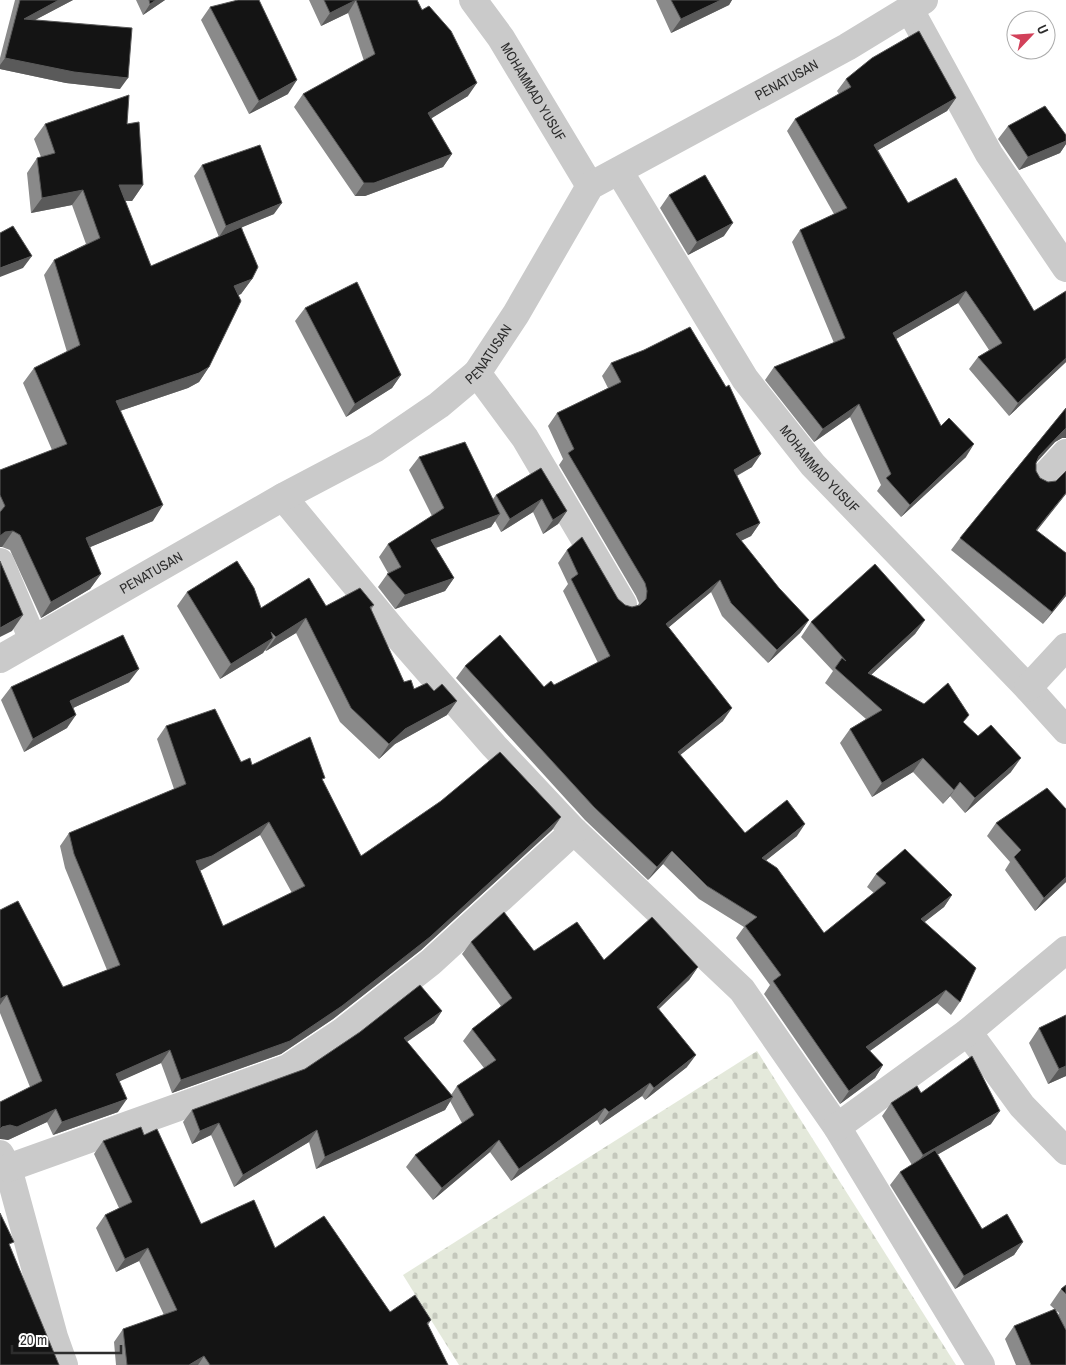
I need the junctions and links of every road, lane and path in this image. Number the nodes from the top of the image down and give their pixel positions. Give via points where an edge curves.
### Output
1 (472, 0) edge
2 (917, 4) edge
3 (619, 170) junction
4 (590, 186) junction
5 (1066, 268) edge
6 (477, 373) junction
7 (1066, 453) edge
8 (1042, 479) edge
9 (284, 497) junction
10 (0, 562) edge
11 (623, 604) edge
12 (33, 640) junction
13 (1066, 647) edge
14 (0, 658) edge
15 (1028, 688) junction
16 (1066, 730) edge
17 (574, 831) junction
18 (1066, 950) edge
19 (968, 1032) junction
20 (837, 1127) junction
21 (1066, 1151) edge
22 (4, 1161) edge
23 (64, 1365) edge
24 (981, 1365) edge

1 - 4 street, MOHAMMAD YUSUF via 501,38
2 - 3 street, PENATUSAN via 847,47
2 - 5 street via 989,154
3 - 4 street, PENATUSAN
3 - 15 street, MOHAMMAD YUSUF via 745,379 808,458
4 - 6 street, PENATUSAN via 516,314
6 - 9 street, PENATUSAN via 439,405 376,448
6 - 11 street via 525,438
7 - 8 street
9 - 12 street, PENATUSAN
9 - 17 street via 404,643
10 - 12 street
12 - 14 street, PENATUSAN
13 - 15 street
15 - 16 street, MOHAMMAD YUSUF
17 - 20 street via 742,990
17 - 22 street via 431,962 342,1032 288,1068
18 - 19 street
19 - 20 street
19 - 21 street via 1022,1106
20 - 24 street
22 - 23 street

